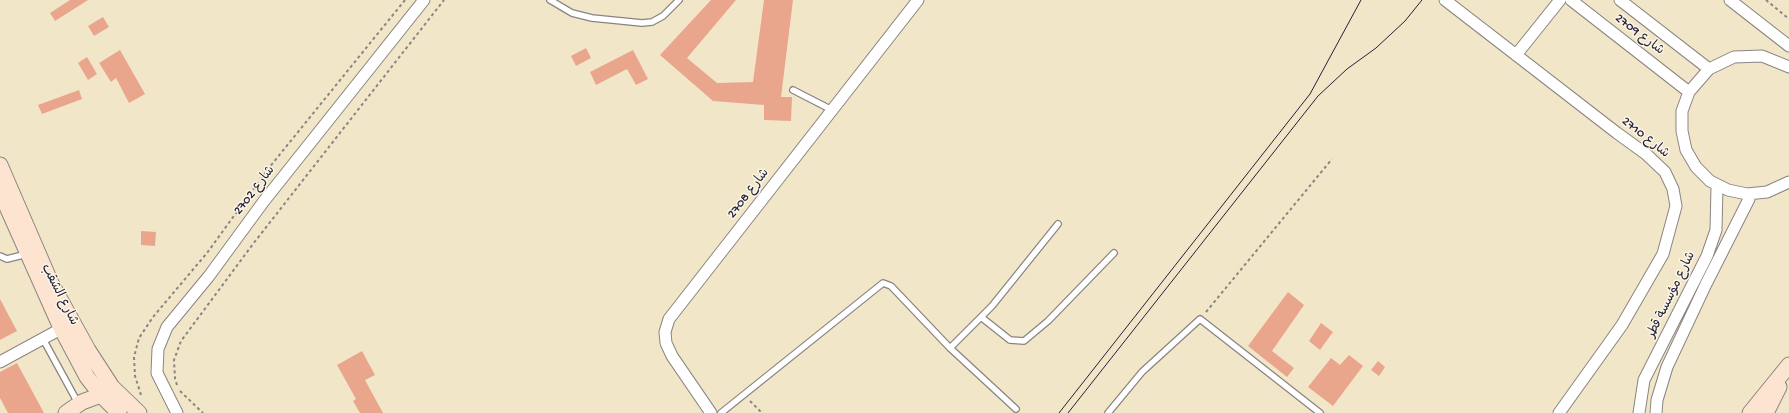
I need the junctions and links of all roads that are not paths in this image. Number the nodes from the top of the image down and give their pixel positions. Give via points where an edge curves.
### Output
1 (424, 0) edge
2 (550, 0) edge
3 (679, 0) edge
4 (918, 0) edge
5 (1445, 0) edge
6 (1560, 0) edge
7 (1571, 0) edge
8 (1620, 0) edge
9 (1730, 0) edge
10 (1789, 46) edge
11 (1516, 55) junction
12 (1789, 67) edge
13 (1709, 69) junction
14 (793, 90) dead end
15 (1689, 92) junction
16 (832, 110) junction
17 (0, 164) edge
18 (1789, 182) edge
19 (1717, 187) dead end
20 (0, 192) edge
21 (1749, 199) dead end
22 (1058, 224) dead end
23 (1114, 253) dead end
24 (27, 254) junction
25 (0, 256) edge
26 (981, 317) junction
27 (67, 325) junction
28 (43, 339) junction
29 (950, 348) junction
30 (0, 362) edge
31 (1789, 367) edge
32 (87, 377) junction
33 (101, 395) junction
34 (80, 403) junction
35 (1016, 409) dead end
36 (1756, 411) edge
37 (66, 413) edge
38 (119, 413) edge
39 (139, 413) edge
40 (177, 413) edge
41 (711, 413) edge
42 (721, 413) edge
43 (1108, 413) edge
44 (1320, 413) edge
45 (1559, 413) edge
46 (1639, 413) edge
47 (1656, 413) edge

1 - 40 street, شارع 2702 via 167,327 158,349 157,373
2 - 3 lane via 572,13 592,18 642,23 652,22 663,16
4 - 16 street, شارع 2708
5 - 11 street, شارع 2710
6 - 11 street
7 - 15 street, شارع 2709
8 - 13 street, شارع 2709
9 - 10 street
11 - 45 street, شارع 2710 via 1646,154 1665,172 1673,189 1676,206 1663,254 1640,295
12 - 13 street via 1762,56 1734,57
13 - 15 street
14 - 16 lane
15 - 18 street via 1682,111 1685,144 1696,167 1710,181 1728,190 1748,194 1767,192
16 - 41 street, شارع 2708 via 669,319 664,332 666,343
17 - 27 street, شارع الشقب
19 - 46 street, شارع مؤسسة قطر via 1716,230 1707,256 1644,380
20 - 24 street, شارع الشقب
21 - 47 street, شارع مؤسسة قطر via 1667,367 1657,400
22 - 26 lane
23 - 26 lane via 1048,321 1024,341 1010,340
24 - 25 lane via 7,259
24 - 27 street, شارع الشقب
26 - 29 lane
27 - 28 street
27 - 32 street, شارع الشقب
27 - 39 street, شارع الشقب via 88,350 112,387
28 - 30 street
28 - 34 lane
29 - 35 lane
29 - 42 lane via 891,286 882,283
31 - 36 street
32 - 33 street, شارع الشقب
32 - 34 street
33 - 34 street
33 - 38 street, شارع الشقب
34 - 37 street
43 - 44 lane via 1142,372 1200,319

